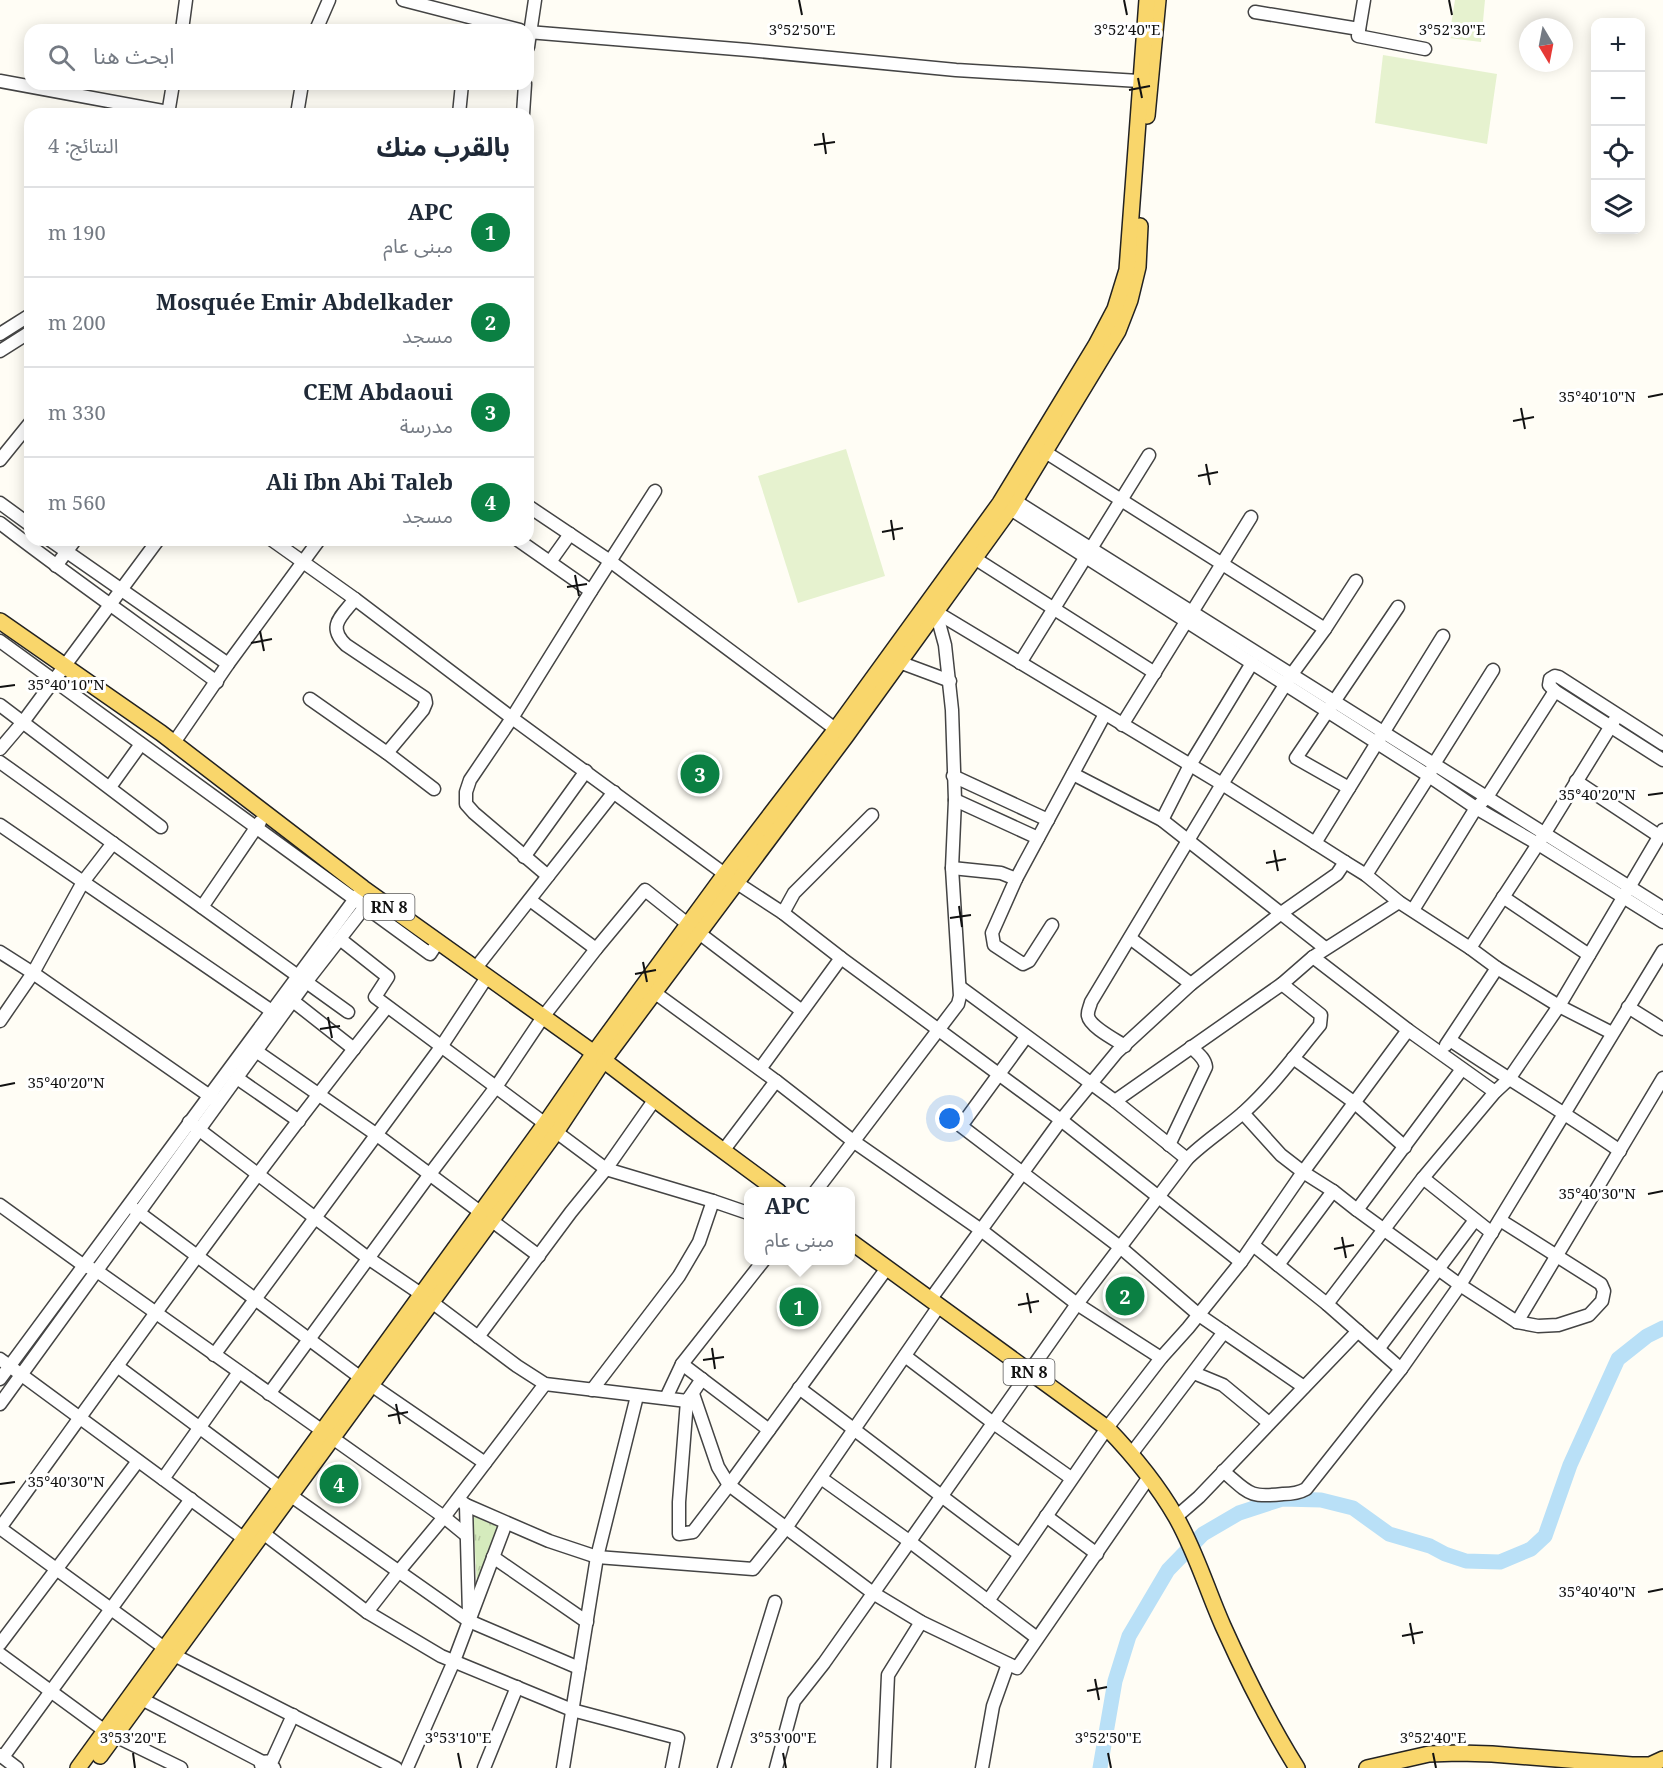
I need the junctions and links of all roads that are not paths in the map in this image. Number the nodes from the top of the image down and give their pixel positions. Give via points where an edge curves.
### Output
1 (186, 0) edge
2 (330, 0) edge
3 (403, 0) edge
4 (534, 0) edge
5 (1147, 0) edge
6 (1158, 0) edge
7 (1364, 0) edge
8 (1255, 12) dead end
9 (468, 17) junction
10 (183, 24) edge
11 (319, 24) edge
12 (467, 24) edge
13 (497, 24) edge
14 (528, 24) edge
15 (1359, 29) junction
16 (534, 32) edge
17 (1425, 49) dead end
18 (0, 81) edge
19 (1139, 81) junction
20 (24, 86) edge
21 (47, 90) edge
22 (172, 90) edge
23 (301, 90) edge
24 (461, 90) edge
25 (525, 90) edge
26 (142, 108) edge
27 (169, 108) edge
28 (298, 108) edge
29 (460, 108) edge
30 (523, 108) edge
31 (24, 319) edge
32 (0, 334) edge
33 (24, 336) edge
34 (0, 351) edge
35 (24, 430) edge
36 (1040, 449) junction
37 (1149, 455) dead end
38 (0, 460) edge
39 (655, 491) dead end
40 (1121, 500) junction
41 (0, 502) edge
42 (1008, 502) junction
43 (534, 510) edge
44 (1251, 517) dead end
45 (24, 520) edge
46 (0, 523) edge
47 (570, 534) junction
48 (24, 541) edge
49 (30, 546) edge
50 (58, 546) edge
51 (70, 546) edge
52 (154, 546) edge
53 (280, 546) edge
54 (315, 546) edge
55 (527, 546) edge
56 (66, 552) junction
57 (1089, 553) junction
58 (969, 555) junction
59 (610, 561) junction
60 (303, 562) junction
61 (550, 562) junction
62 (1222, 565) junction
63 (56, 566) junction
64 (1356, 581) dead end
65 (122, 589) junction
66 (591, 591) junction
67 (355, 599) junction
68 (111, 604) junction
69 (1398, 607) dead end
70 (931, 608) junction
71 (1054, 609) junction
72 (1189, 617) junction
73 (0, 621) edge
74 (1325, 629) junction
75 (1443, 636) dead end
76 (0, 641) edge
77 (894, 658) junction
78 (1020, 663) junction
79 (1252, 663) junction
80 (228, 664) junction
81 (64, 666) junction
82 (1493, 670) dead end
83 (1155, 673) junction
84 (1288, 679) junction
85 (54, 681) junction
86 (950, 681) junction
87 (216, 682) junction
88 (1555, 691) junction
89 (310, 699) dead end
90 (0, 705) edge
91 (1331, 707) junction
92 (1105, 714) junction
93 (1618, 715) junction
94 (512, 718) junction
95 (23, 722) junction
96 (1122, 724) junction
97 (1610, 726) junction
98 (841, 732) junction
99 (1384, 732) junction
100 (1377, 743) junction
101 (141, 744) junction
102 (173, 744) junction
103 (1663, 744) edge
104 (0, 749) edge
105 (387, 753) junction
106 (1663, 760) edge
107 (0, 762) edge
108 (1434, 764) junction
109 (1190, 765) junction
110 (586, 771) junction
111 (1073, 774) junction
112 (953, 776) junction
113 (1429, 776) junction
114 (1576, 781) junction
115 (1222, 784) junction
116 (110, 788) junction
117 (1349, 788) junction
118 (434, 789) dead end
119 (614, 792) junction
120 (1487, 797) junction
121 (955, 800) junction
122 (1476, 808) junction
123 (266, 814) junction
124 (872, 815) dead end
125 (1048, 820) junction
126 (1162, 820) junction
127 (0, 825) edge
128 (161, 827) dead end
129 (256, 827) junction
130 (1661, 833) edge
131 (1038, 838) junction
132 (1541, 838) junction
133 (1187, 840) junction
134 (113, 843) junction
135 (1315, 843) junction
136 (524, 857) junction
137 (1345, 862) junction
138 (952, 868) junction
139 (1365, 875) junction
140 (548, 876) junction
141 (731, 878) junction
142 (1016, 879) junction
143 (82, 882) junction
144 (1626, 892) junction
145 (1503, 897) junction
146 (364, 898) junction
147 (530, 900) junction
148 (1399, 902) junction
149 (202, 907) junction
150 (1663, 908) edge
151 (1413, 910) junction
152 (783, 913) junction
153 (1280, 914) junction
154 (1663, 922) edge
155 (1052, 925) dead end
156 (694, 929) junction
157 (340, 939) junction
158 (1130, 939) junction
159 (1325, 948) junction
160 (1470, 948) junction
161 (596, 949) junction
162 (1663, 951) edge
163 (0, 952) edge
164 (1589, 955) junction
165 (1313, 957) junction
166 (841, 958) junction
167 (1497, 968) junction
168 (33, 973) junction
169 (481, 973) junction
170 (302, 978) junction
171 (1191, 984) junction
172 (1282, 984) junction
173 (960, 987) junction
174 (649, 989) junction
175 (293, 1001) junction
176 (1559, 1006) junction
177 (387, 1007) junction
178 (1628, 1007) junction
179 (802, 1011) junction
180 (348, 1012) dead end
181 (276, 1014) junction
182 (543, 1017) junction
183 (0, 1021) edge
184 (1663, 1029) edge
185 (937, 1030) junction
186 (1408, 1030) junction
187 (1612, 1033) junction
188 (1026, 1037) junction
189 (1450, 1040) junction
190 (1125, 1046) junction
191 (441, 1047) junction
192 (1191, 1047) junction
193 (354, 1049) junction
194 (256, 1051) junction
195 (1440, 1054) junction
196 (598, 1057) junction
197 (1293, 1058) junction
198 (760, 1069) junction
199 (1462, 1069) junction
200 (1000, 1075) junction
201 (237, 1078) junction
202 (1663, 1078) edge
203 (1509, 1079) junction
204 (776, 1081) junction
205 (1091, 1084) junction
206 (496, 1087) junction
207 (1495, 1092) junction
208 (319, 1094) junction
209 (209, 1095) junction
210 (655, 1099) junction
211 (1114, 1101) junction
212 (219, 1103) junction
213 (1354, 1103) junction
214 (1243, 1113) junction
215 (1565, 1113) junction
216 (1061, 1120) junction
217 (299, 1121) junction
218 (189, 1122) junction
219 (550, 1128) junction
220 (200, 1131) junction
221 (377, 1135) junction
222 (853, 1141) junction
223 (1169, 1145) junction
224 (1405, 1147) junction
225 (723, 1150) junction
226 (1620, 1151) junction
227 (1187, 1159) junction
228 (606, 1169) junction
229 (1303, 1172) junction
230 (1024, 1173) junction
231 (430, 1174) junction
232 (258, 1176) junction
233 (1423, 1178) junction
234 (774, 1187) edge
235 (818, 1187) edge
236 (1333, 1191) junction
237 (1158, 1196) junction
238 (713, 1201) junction
239 (128, 1204) junction
240 (0, 1205) edge
241 (1357, 1210) junction
242 (744, 1212) edge
243 (140, 1213) junction
244 (485, 1216) junction
245 (314, 1219) junction
246 (1474, 1220) junction
247 (1500, 1220) junction
248 (1384, 1229) junction
249 (981, 1230) junction
250 (1491, 1233) junction
251 (855, 1245) edge
252 (1253, 1245) junction
253 (1120, 1247) junction
254 (198, 1256) junction
255 (539, 1256) junction
256 (1557, 1256) junction
257 (368, 1258) junction
258 (1241, 1262) junction
259 (83, 1265) junction
260 (760, 1265) edge
261 (1278, 1265) junction
262 (887, 1268) junction
263 (1438, 1269) junction
264 (97, 1271) junction
265 (1460, 1285) junction
266 (426, 1298) junction
267 (255, 1299) junction
268 (935, 1303) junction
269 (1077, 1304) junction
270 (1327, 1304) junction
271 (156, 1313) junction
272 (1199, 1315) junction
273 (1517, 1322) junction
274 (1358, 1330) junction
275 (1224, 1332) junction
276 (478, 1337) junction
277 (309, 1339) junction
278 (1379, 1348) junction
279 (214, 1355) junction
280 (905, 1356) junction
281 (1161, 1358) junction
282 (5, 1363) edge
283 (682, 1364) junction
284 (117, 1366) junction
285 (1401, 1369) junction
286 (1029, 1371) junction
287 (239, 1372) junction
288 (1194, 1373) junction
289 (21, 1375) junction
290 (0, 1379) edge
291 (702, 1379) junction
292 (366, 1381) junction
293 (545, 1384) junction
294 (1304, 1387) junction
295 (800, 1388) junction
296 (592, 1390) junction
297 (269, 1394) junction
298 (637, 1396) junction
299 (690, 1397) junction
300 (666, 1398) junction
301 (0, 1404) edge
302 (80, 1418) junction
303 (992, 1422) junction
304 (1269, 1423) junction
305 (200, 1428) junction
306 (1107, 1428) junction
307 (854, 1429) junction
308 (769, 1430) junction
309 (327, 1435) junction
310 (1132, 1453) junction
311 (138, 1461) junction
312 (485, 1463) junction
313 (1223, 1471) junction
314 (1149, 1476) junction
315 (821, 1478) junction
316 (1071, 1478) junction
317 (163, 1479) junction
318 (729, 1485) junction
319 (286, 1492) junction
320 (940, 1496) junction
321 (191, 1500) junction
322 (462, 1502) junction
323 (1046, 1516) junction
324 (444, 1517) junction
325 (506, 1522) junction
326 (1179, 1523) junction
327 (0, 1528) edge
328 (786, 1528) junction
329 (263, 1533) junction
330 (466, 1535) junction
331 (909, 1541) junction
332 (249, 1542) junction
333 (1019, 1554) junction
334 (1097, 1554) junction
335 (493, 1557) junction
336 (597, 1557) junction
337 (57, 1569) junction
338 (399, 1571) junction
339 (873, 1593) junction
340 (988, 1601) junction
341 (775, 1602) dead end
342 (111, 1608) junction
343 (367, 1612) junction
344 (469, 1621) junction
345 (586, 1622) junction
346 (921, 1622) junction
347 (1037, 1638) junction
348 (0, 1644) edge
349 (170, 1651) junction
350 (0, 1654) edge
351 (454, 1661) junction
352 (1008, 1664) junction
353 (579, 1668) junction
354 (517, 1688) junction
355 (51, 1691) junction
356 (137, 1696) junction
357 (572, 1710) junction
358 (293, 1715) junction
359 (110, 1733) junction
360 (1, 1756) edge
361 (1663, 1759) edge
362 (265, 1766) edge
363 (17, 1768) edge
364 (78, 1768) edge
365 (91, 1768) edge
366 (181, 1768) edge
367 (396, 1768) edge
368 (407, 1768) edge
369 (484, 1768) edge
370 (563, 1768) edge
371 (672, 1768) edge
372 (724, 1768) edge
373 (776, 1768) edge
374 (884, 1768) edge
375 (982, 1768) edge
376 (1297, 1768) edge
377 (1366, 1768) edge

1 - 10 street
2 - 11 street
3 - 9 street
4 - 14 street
5 - 19 main road
6 - 36 main road via 1138,267 1130,300 1118,331
7 - 15 street
8 - 15 street
9 - 12 street
9 - 13 street
15 - 17 street via 1358,36
16 - 19 street via 956,70
18 - 20 street
19 - 36 main road via 1127,270 1115,309
21 - 26 street
22 - 27 street
23 - 28 street
24 - 29 street
25 - 30 street
31 - 32 street
33 - 34 street
35 - 38 street
36 - 40 street
36 - 42 main road
37 - 40 street
39 - 59 street
40 - 57 street
40 - 62 street
41 - 45 street
42 - 57 street
42 - 58 main road
43 - 47 street
44 - 62 street
46 - 48 street
47 - 59 street
47 - 61 street
49 - 63 street
50 - 56 street
51 - 56 street
52 - 65 street
53 - 60 street
54 - 60 street
55 - 61 street
56 - 63 street
56 - 65 street
57 - 71 street
57 - 72 street
58 - 70 main road
58 - 71 street
59 - 66 street
59 - 98 street
60 - 67 street
60 - 80 street
61 - 66 street
62 - 72 street
62 - 74 street
63 - 68 street
64 - 74 street
65 - 68 street
65 - 80 street
66 - 94 street
67 - 94 street
67 - 105 street via 337,623 339,638 425,698 423,710
68 - 81 street
68 - 87 street
69 - 91 street
70 - 77 main road
70 - 78 street
70 - 86 street via 945,645
71 - 78 street
71 - 83 street
72 - 79 street
72 - 83 street
72 - 84 street
73 - 81 main road, RN 8
74 - 84 street
75 - 99 street
76 - 85 street
77 - 86 street
77 - 98 main road
78 - 92 street
79 - 84 street
79 - 109 street
80 - 87 street
81 - 85 street
81 - 102 main road, RN 8
82 - 108 street
83 - 96 street
84 - 91 street
84 - 115 street
85 - 95 street
85 - 101 street
86 - 112 street
87 - 102 street
88 - 93 street via 1549,684 1555,676
88 - 97 street
88 - 120 street
89 - 105 street
90 - 95 street
91 - 99 street
91 - 100 street
91 - 117 street via 1296,758
92 - 96 street
92 - 111 street
93 - 97 street
93 - 103 street
94 - 110 street
94 - 136 street via 470,780 466,804
95 - 104 street
95 - 116 street
96 - 109 street
97 - 106 street
97 - 114 street
98 - 141 main road
99 - 100 street
99 - 108 street
100 - 113 street
100 - 117 street
101 - 116 street
101 - 129 street
102 - 123 main road, RN 8
105 - 118 street
107 - 134 street
108 - 113 street
108 - 120 street
109 - 115 street
109 - 126 street
110 - 119 street
110 - 136 street
111 - 125 street
111 - 126 street
112 - 121 street
112 - 125 street
113 - 122 street
113 - 139 street
114 - 130 street
114 - 132 street
115 - 133 street
115 - 135 street
116 - 128 street
117 - 135 street
119 - 140 street
119 - 141 street
120 - 122 street
120 - 132 street
121 - 131 street
121 - 138 street
122 - 132 street
122 - 151 street
123 - 129 street
123 - 146 main road, RN 8
124 - 152 street via 794,893
125 - 131 street
126 - 133 street
127 - 143 street
129 - 146 street
129 - 149 street
130 - 144 street
131 - 142 street
132 - 144 street
132 - 145 street
133 - 153 street
133 - 158 street
134 - 143 street
134 - 149 street
135 - 137 street
136 - 140 street
137 - 139 street
137 - 153 street via 1337,874
138 - 142 street via 1001,873
138 - 173 street
139 - 148 street
140 - 147 street
141 - 152 street
141 - 156 main road
142 - 155 street via 992,933 994,945 1026,964
143 - 168 street
143 - 181 street
144 - 150 street
144 - 154 street
144 - 164 street
145 - 160 street
145 - 164 street
146 - 157 street
146 - 169 main road, RN 8
146 - 170 street
147 - 161 street
147 - 169 street
148 - 151 street
148 - 159 street
149 - 170 street
151 - 160 street
152 - 166 street
153 - 159 street
153 - 171 street
156 - 161 street via 645,890
156 - 174 main road
156 - 179 street
157 - 170 street
157 - 177 street via 388,977 375,997
158 - 171 street
158 - 190 street via 1088,1012 1092,1024
159 - 165 street
160 - 167 street
161 - 182 street
162 - 178 street
163 - 168 street
164 - 176 street
165 - 172 street
165 - 186 street
166 - 179 street
166 - 185 street
167 - 176 street
167 - 189 street
168 - 183 street
168 - 209 street
169 - 182 main road, RN 8
169 - 191 street
170 - 175 street
170 - 180 street
170 - 181 street
171 - 190 street
172 - 192 street
172 - 197 street via 1322,1019
173 - 185 street via 958,1004
173 - 188 street
174 - 196 main road
174 - 198 street
175 - 181 street
175 - 193 street
176 - 187 street
176 - 203 street
177 - 191 street
177 - 193 street
178 - 184 street
178 - 187 street
179 - 198 street
181 - 194 street
181 - 209 street
182 - 196 main road, RN 8
182 - 206 street
185 - 200 street
185 - 222 street
186 - 195 street
186 - 213 street
187 - 215 street
188 - 200 street
188 - 205 street
189 - 195 street
189 - 203 street
190 - 205 street
191 - 206 street
191 - 221 street
192 - 211 street
192 - 223 street via 1206,1067
193 - 208 street
194 - 201 street
194 - 208 street
195 - 199 street
196 - 210 main road, RN 8
196 - 219 main road
197 - 213 street
197 - 214 street
198 - 204 street
199 - 207 street
199 - 224 street
200 - 216 street
200 - 230 street via 961,1126
201 - 212 street
201 - 217 street
202 - 226 street
203 - 207 street
203 - 215 street
204 - 222 street
204 - 225 street
205 - 211 street
205 - 216 street
206 - 219 street
206 - 231 street
207 - 233 street
208 - 217 street
208 - 221 street
209 - 212 street
209 - 218 street
210 - 225 main road, RN 8
210 - 228 street
211 - 223 street
212 - 220 street
213 - 224 street
213 - 229 street
214 - 227 street
214 - 229 street via 1281,1155
215 - 226 street
215 - 247 street
216 - 230 street
216 - 237 street
217 - 232 street
218 - 220 street
218 - 239 street
219 - 228 street
219 - 244 main road
220 - 232 street
220 - 243 street
221 - 231 street
221 - 245 street
222 - 235 street
222 - 249 street
223 - 227 street
224 - 241 street
225 - 234 main road, RN 8
226 - 256 street
227 - 237 street
228 - 238 street
228 - 255 street
229 - 236 street
229 - 252 street
230 - 249 street
230 - 253 street
231 - 244 street
231 - 257 street
232 - 245 street
232 - 254 street
233 - 246 street
233 - 248 street
236 - 241 street
236 - 261 street
237 - 253 street
237 - 258 street
238 - 242 street
238 - 296 street via 699,1242 679,1276
239 - 243 street
239 - 259 street
240 - 259 street
241 - 248 street
243 - 254 street
243 - 264 street
244 - 255 street
244 - 266 main road
245 - 257 street
245 - 267 street
246 - 250 street
246 - 263 street
247 - 250 street
247 - 256 street
248 - 263 street
248 - 270 street
249 - 268 street
249 - 269 street
250 - 265 street
251 - 262 main road, RN 8
252 - 258 street
252 - 261 street
253 - 269 street
253 - 272 street
254 - 267 street
254 - 271 street
255 - 276 street
256 - 273 street
256 - 273 street via 1601,1284 1602,1301 1589,1315 1558,1326
257 - 266 street
257 - 277 street
258 - 272 street
259 - 264 street
259 - 282 street
260 - 283 street
261 - 270 street
262 - 268 main road, RN 8
262 - 295 street
263 - 265 street
263 - 278 street
264 - 271 street
264 - 289 street
265 - 273 street
265 - 285 street
266 - 276 street
266 - 292 main road
267 - 277 street
267 - 279 street
268 - 280 street
268 - 286 main road, RN 8
269 - 281 street
269 - 286 street
270 - 274 street
271 - 279 street
271 - 284 street
272 - 275 street
272 - 281 street
274 - 278 street
274 - 294 street
275 - 288 street
275 - 294 street
276 - 293 street
277 - 292 street
277 - 297 street
278 - 285 street
279 - 287 street
280 - 303 street
280 - 307 street
281 - 306 street
282 - 289 street
282 - 290 street
283 - 291 street
283 - 300 street
284 - 302 street
284 - 305 street
285 - 313 street via 1303,1491 1255,1496
286 - 303 street
286 - 306 main road, RN 8
287 - 297 street
287 - 305 street
288 - 304 street via 1222,1385
288 - 310 street
289 - 301 street
289 - 302 street
291 - 299 street
291 - 308 street
292 - 309 main road
292 - 312 street
293 - 296 street
293 - 312 street
294 - 304 street
295 - 307 street
295 - 308 street
296 - 298 street
297 - 309 street
298 - 300 street
298 - 336 street
299 - 300 street
299 - 318 street
299 - 318 street via 679,1534 693,1532
302 - 311 street
302 - 327 street
303 - 316 street
303 - 320 street
304 - 313 street
305 - 317 street
305 - 319 street
306 - 310 main road, RN 8
306 - 316 street
307 - 315 street
307 - 320 street
308 - 318 street
309 - 319 main road
309 - 324 street
310 - 314 main road, RN 8
311 - 317 street
311 - 337 street
312 - 322 street
313 - 326 street
314 - 326 main road, RN 8
314 - 334 street
315 - 328 street
315 - 331 street
316 - 323 street
317 - 321 street
318 - 328 street
319 - 329 main road
319 - 332 main road
319 - 338 street
320 - 331 street
320 - 333 street
321 - 332 street
321 - 342 street
322 - 324 street
322 - 325 street
322 - 330 street
323 - 333 street
323 - 334 street
324 - 330 street
324 - 338 street
325 - 335 street
325 - 336 street
326 - 376 main road, RN 8 via 1255,1693
327 - 337 street
328 - 336 street via 753,1569
328 - 339 street
329 - 332 main road
329 - 343 street
330 - 344 street
331 - 339 street
331 - 340 street
332 - 349 main road
333 - 340 street
334 - 347 street
335 - 344 street
335 - 345 street
336 - 345 street
337 - 342 street
337 - 348 street
338 - 343 street
338 - 344 street
339 - 346 street
339 - 373 street via 794,1701
340 - 347 street
341 - 372 street
342 - 349 street
342 - 355 street
343 - 351 street
344 - 351 street
344 - 353 street
345 - 353 street
346 - 352 street
346 - 374 street via 888,1675
347 - 352 street via 1017,1668
349 - 356 main road
349 - 358 street
350 - 355 street
351 - 354 street
351 - 368 street
352 - 375 street via 993,1706
353 - 357 street
354 - 357 street
354 - 369 street
355 - 359 street
355 - 360 street
356 - 359 main road
356 - 362 street
357 - 370 street
357 - 371 street via 678,1738
358 - 362 street via 272,1761
358 - 367 street
359 - 364 main road
359 - 365 main road
359 - 366 street
360 - 363 street
361 - 377 main road via 1650,1765 1632,1765 1459,1753 1429,1754

